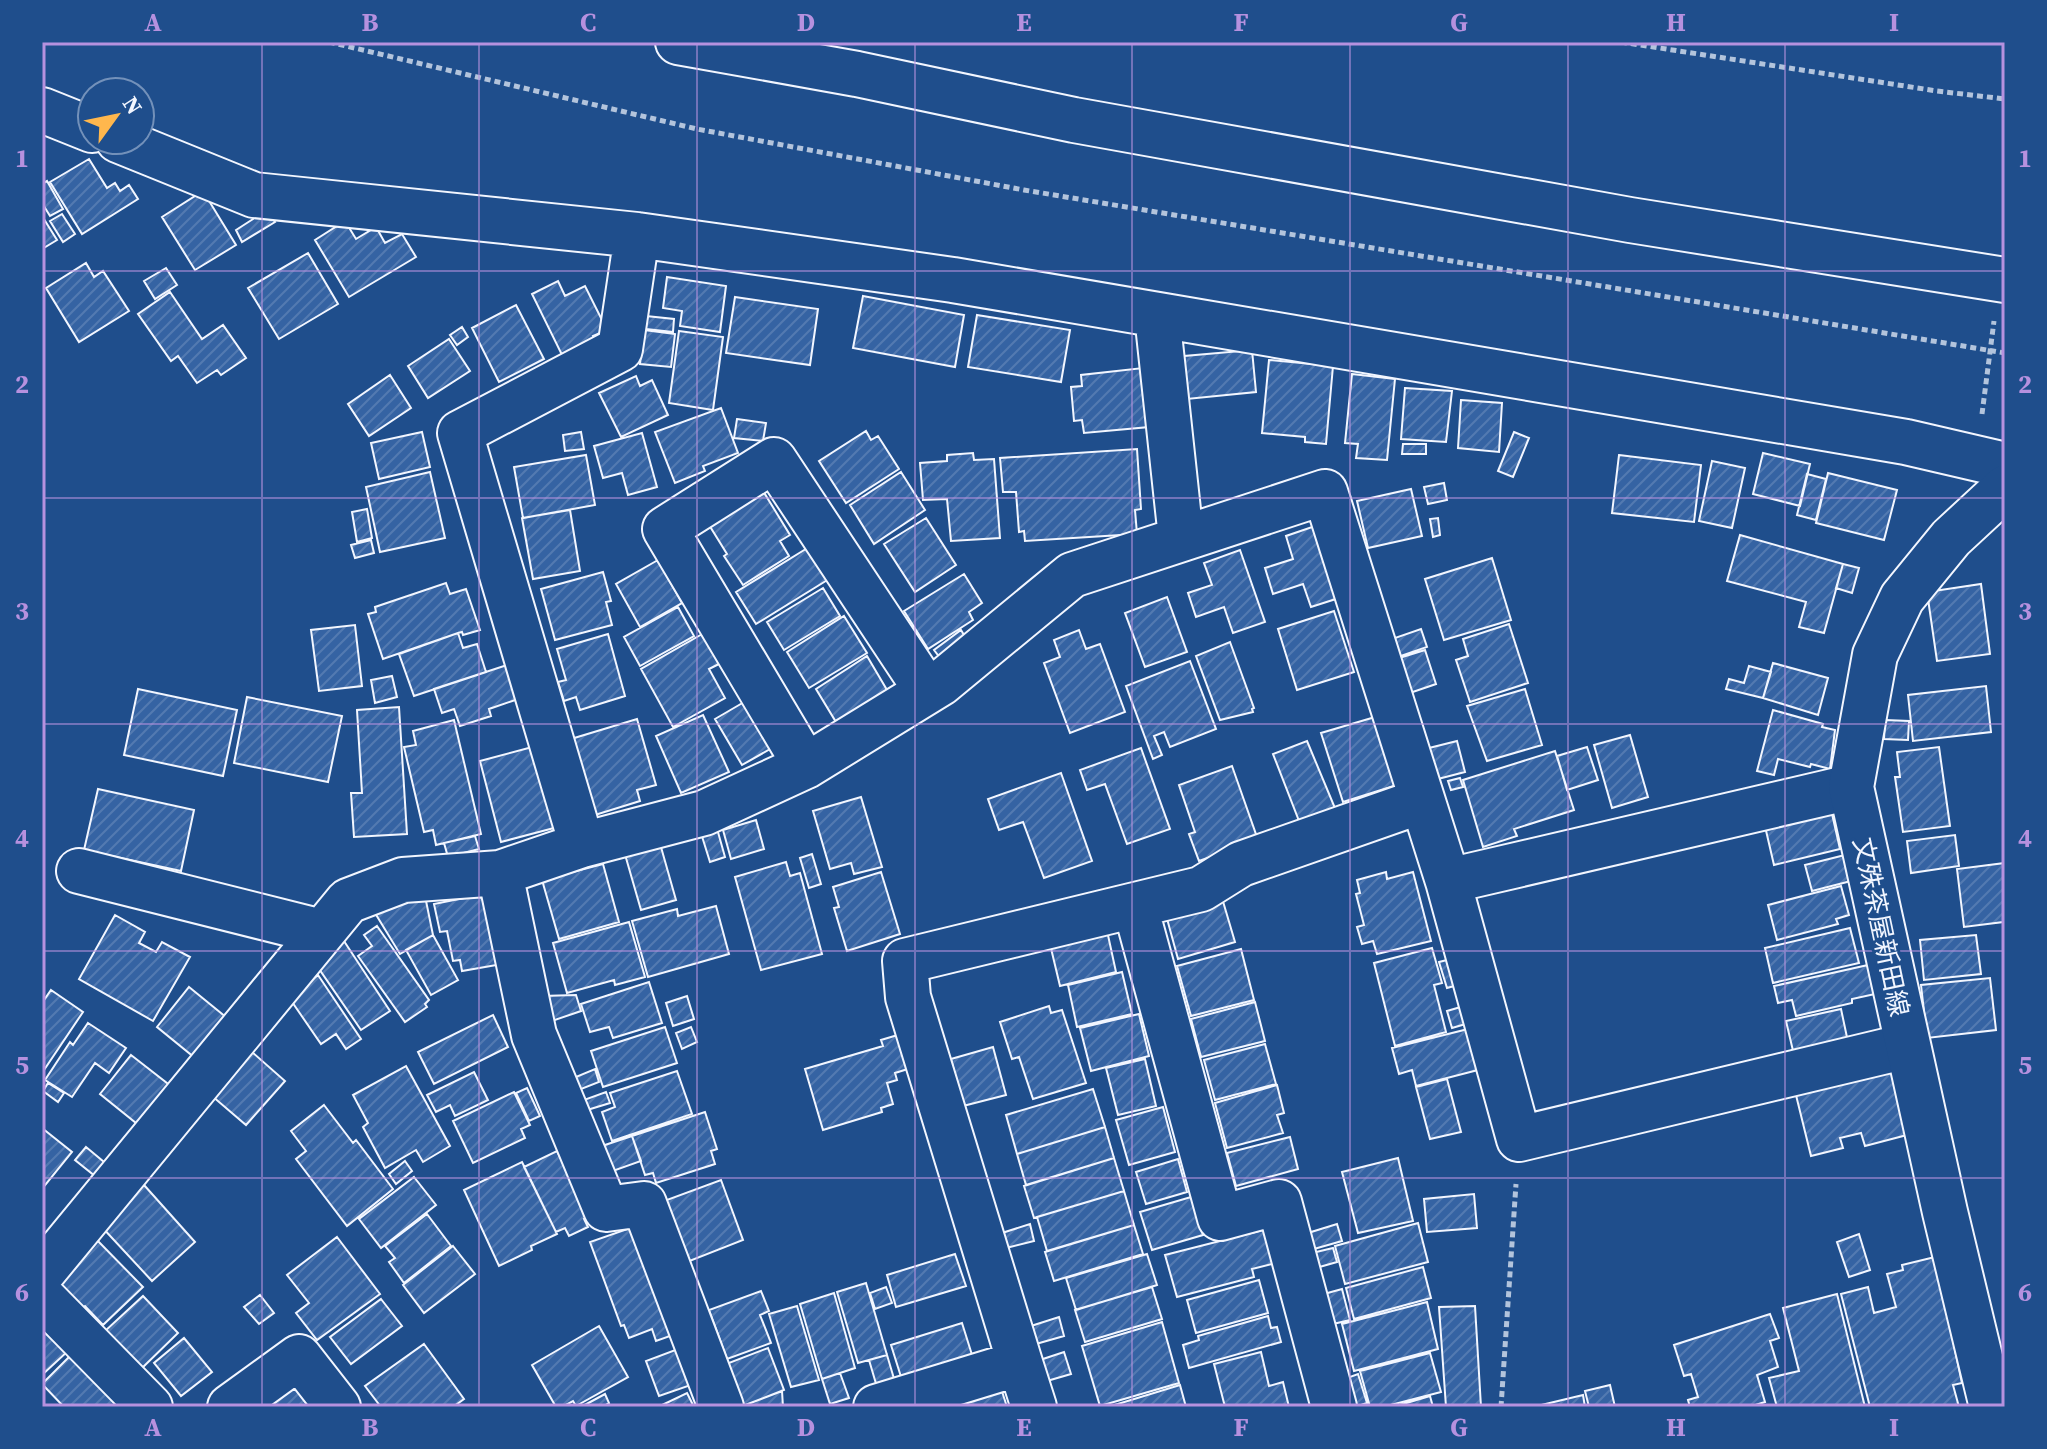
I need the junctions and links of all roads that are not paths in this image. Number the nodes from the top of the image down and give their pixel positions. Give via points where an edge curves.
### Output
1 (678, 42) edge
2 (42, 110) edge
3 (76, 124) edge
4 (156, 155) edge
5 (637, 235) junction
6 (2002, 280) edge
7 (1157, 315) junction
8 (1995, 471) edge
9 (1181, 538) junction
10 (927, 691) junction
11 (806, 766) junction
12 (1851, 787) junction
13 (1421, 801) junction
14 (582, 845) junction
15 (79, 871) dead end
16 (500, 873) junction
17 (1448, 881) junction
18 (1135, 906) junction
19 (322, 932) junction
20 (1907, 1046) junction
21 (42, 1273) edge
22 (42, 1297) edge
23 (1020, 1363) junction
24 (150, 1407) edge
25 (230, 1407) edge
26 (338, 1407) edge
27 (721, 1407) edge
28 (876, 1407) edge
29 (1034, 1407) edge
30 (1334, 1407) edge
31 (1992, 1407) edge

1 - 6 street via 1135,132
2 - 3 street
4 - 5 street via 254,195
5 - 7 street
5 - 14 street via 620,349 460,433
7 - 8 street via 1890,439
7 - 9 street
8 - 12 street, 文殊茶屋新田線 via 1951,538 1902,598 1875,655
9 - 10 street via 1072,575
9 - 13 street via 1325,492
10 - 11 street
10 - 11 street via 774,460 665,529
11 - 14 street via 704,813
12 - 17 street
12 - 20 street, 文殊茶屋新田線
13 - 17 street
13 - 18 street via 1241,864 1201,889
14 - 16 street
15 - 19 street
16 - 19 street via 403,880 348,901
16 - 27 street via 534,1035 606,1209 644,1204
17 - 20 street via 1519,1139
18 - 23 street via 905,961 908,997
18 - 30 street via 1220,1218 1279,1202
19 - 21 street
20 - 31 street, 文殊茶屋新田線
22 - 24 street
23 - 28 street
23 - 29 street
25 - 26 street via 299,1357

